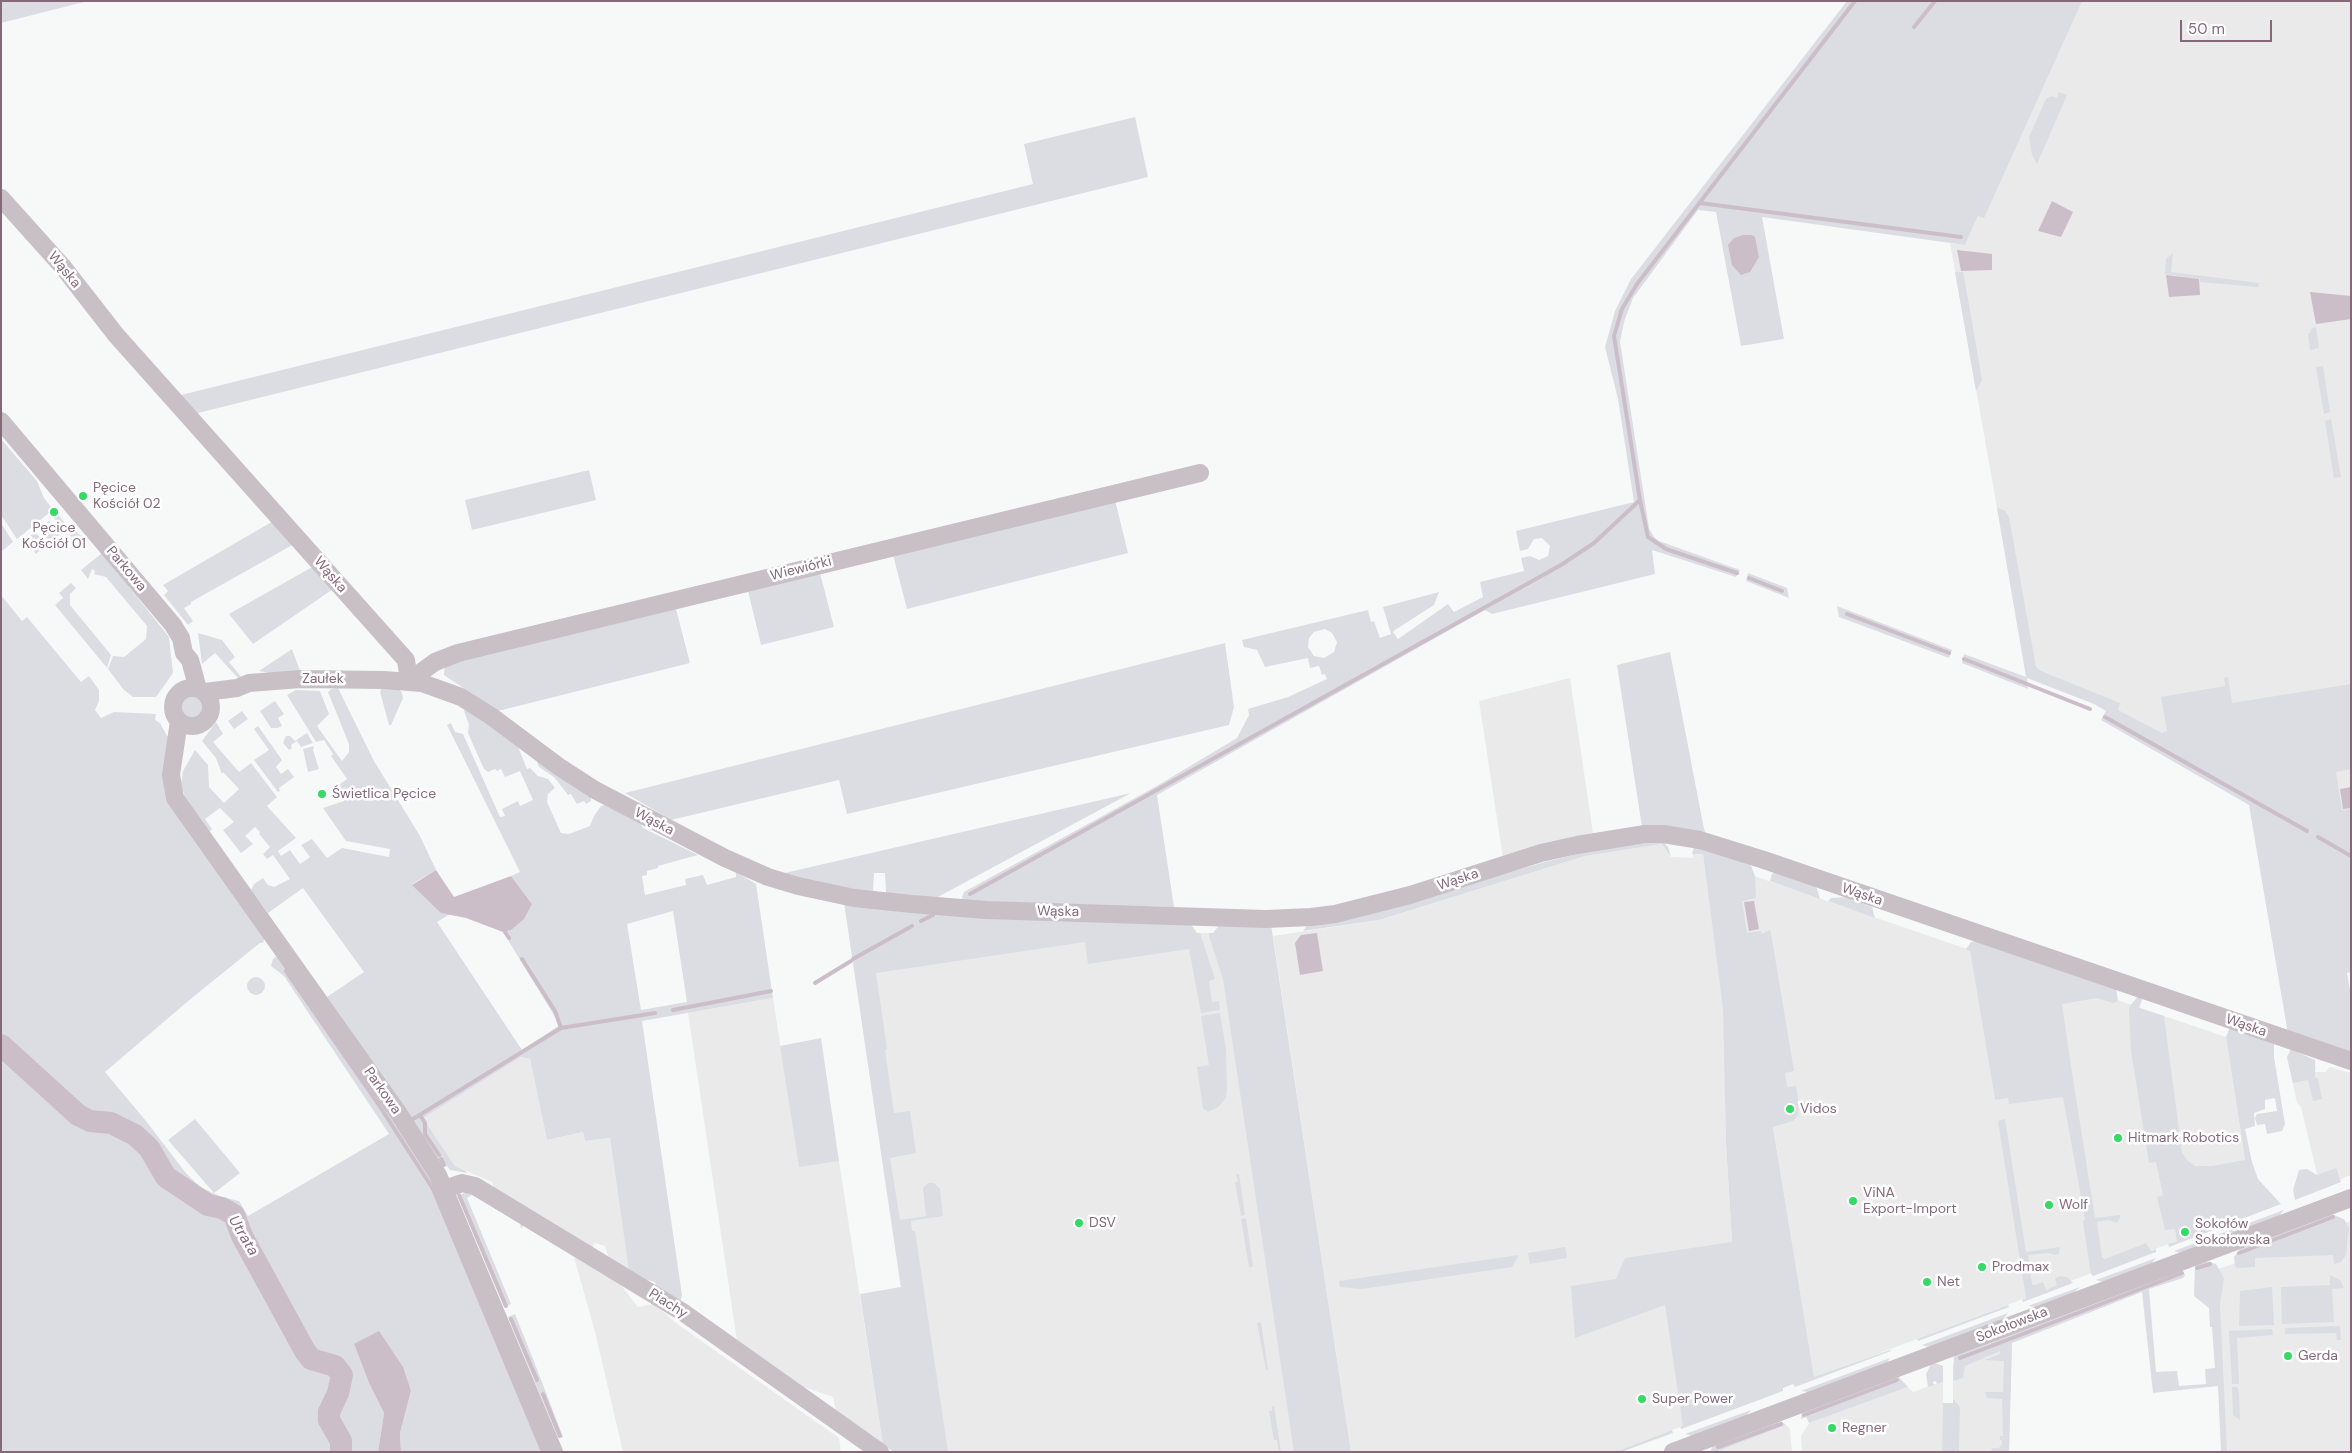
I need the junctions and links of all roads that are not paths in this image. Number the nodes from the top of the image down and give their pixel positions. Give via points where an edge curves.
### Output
1 (1, 198) edge
2 (1, 421) edge
3 (1200, 473) dead end
4 (409, 681) junction
5 (237, 688) junction
6 (195, 691) junction
7 (211, 709) junction
8 (186, 724) junction
9 (2351, 1061) edge
10 (445, 1189) junction
11 (2351, 1198) edge
12 (554, 1452) edge
13 (880, 1452) edge
14 (1673, 1452) edge

1 - 4 street, Wąska via 63,267 116,335 406,660
2 - 6 street, Parkowa via 171,621 190,660
3 - 4 street, Wiewiórki via 458,653 436,662
4 - 5 street, Zaułek via 301,679 249,683
4 - 9 street, Wąska via 461,697 595,790 702,847 768,877 834,894 962,909 1286,919 1335,914 1373,905 1576,844 1663,834 1700,840 1764,860
5 - 6 street, Zaułek
5 - 7 street, Zaułek via 233,695
6 - 7 street via 210,699
6 - 8 street via 173,704 174,713
7 - 8 street via 207,720
8 - 10 street, Parkowa via 174,756 171,782 178,802 398,1114
10 - 12 street, Parkowa
10 - 13 street, Piachy via 462,1183 475,1186 684,1313
11 - 14 street, Sokołowska

